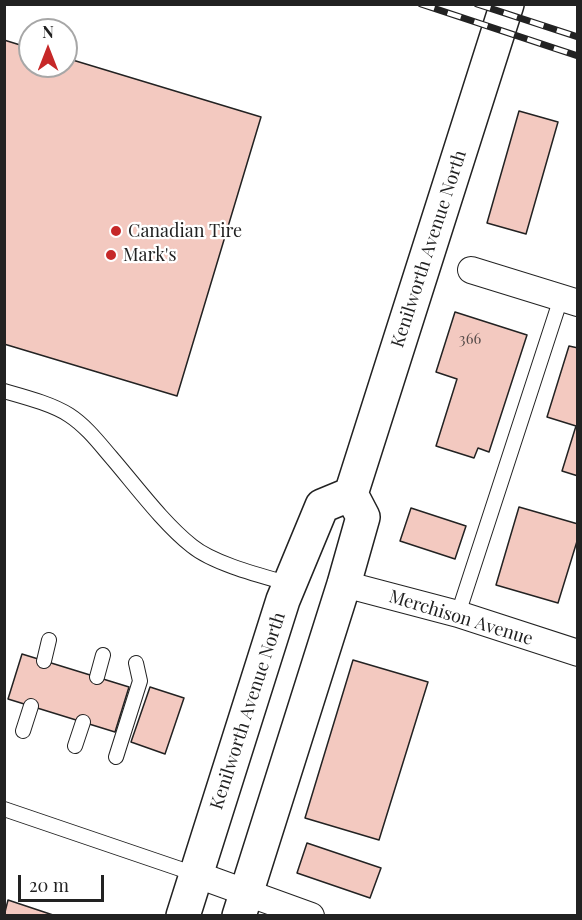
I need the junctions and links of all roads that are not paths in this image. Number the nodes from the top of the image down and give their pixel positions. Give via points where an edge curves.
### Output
1 (507, 4) edge
2 (471, 270) dead end
3 (569, 300) edge
4 (4, 392) edge
5 (351, 494) junction
6 (290, 584) junction
7 (344, 584) junction
8 (458, 614) junction
9 (49, 640) dead end
10 (578, 653) edge
11 (104, 655) dead end
12 (44, 661) dead end
13 (136, 663) dead end
14 (97, 677) dead end
15 (31, 706) dead end
16 (83, 722) dead end
17 (23, 731) dead end
18 (75, 746) dead end
19 (116, 757) dead end
20 (4, 809) edge
21 (195, 874) junction
22 (242, 904) edge
23 (183, 915) edge
24 (311, 915) edge

1 - 5 main road, Kenilworth Avenue North
2 - 3 street
3 - 8 lane
4 - 6 lane via 69,415 94,437 194,548
5 - 6 main road, Kenilworth Avenue North via 322,506
5 - 7 main road via 363,517
6 - 21 main road, Kenilworth Avenue North
7 - 8 street, Merchison Avenue
7 - 22 main road
8 - 10 street, Merchison Avenue
9 - 12 lane
11 - 14 lane
13 - 19 lane via 140,681
15 - 17 lane
16 - 18 lane
20 - 21 lane
21 - 22 street
21 - 23 main road, Kenilworth Avenue North
22 - 24 street

